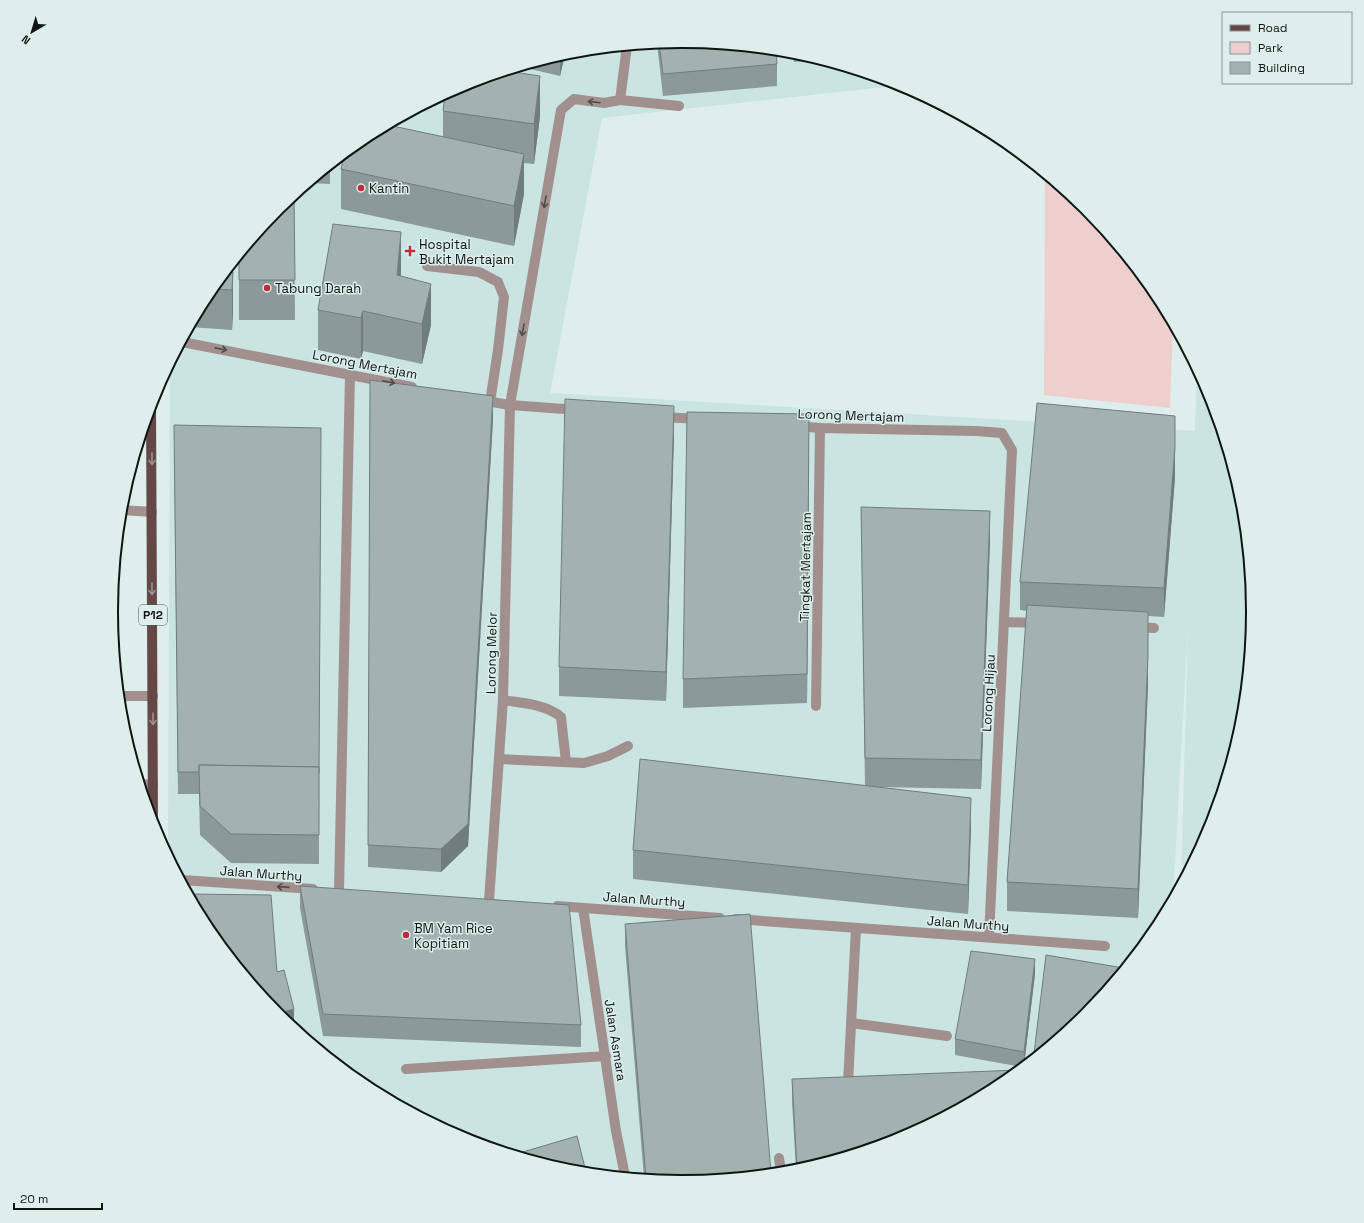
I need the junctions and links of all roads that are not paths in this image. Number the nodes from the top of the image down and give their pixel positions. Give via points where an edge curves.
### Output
1 (626, 51) edge
2 (620, 100) junction
3 (679, 106) dead end
4 (427, 266) dead end
5 (187, 343) edge
6 (350, 375) junction
7 (420, 388) edge
8 (475, 399) edge
9 (490, 402) junction
10 (510, 405) junction
11 (590, 411) edge
12 (653, 416) edge
13 (709, 420) edge
14 (151, 422) edge
15 (788, 426) edge
16 (820, 428) junction
17 (1012, 450) joint
18 (128, 510) edge
19 (152, 512) junction
20 (1004, 622) junction
21 (1052, 624) edge
22 (1123, 626) edge
23 (1154, 628) dead end
24 (125, 696) edge
25 (153, 696) junction
26 (503, 700) junction
27 (816, 706) dead end
28 (628, 746) dead end
29 (499, 759) junction
30 (566, 762) junction
31 (146, 784) edge
32 (153, 785) junction
33 (153, 806) edge
34 (187, 880) edge
35 (489, 901) edge
36 (544, 905) edge
37 (582, 908) junction
38 (856, 928) junction
39 (989, 937) junction
40 (1105, 946) dead end
41 (851, 1023) junction
42 (947, 1036) dead end
43 (606, 1056) junction
44 (406, 1069) dead end
45 (848, 1083) edge
46 (779, 1158) dead end
47 (781, 1166) edge
48 (624, 1172) edge

1 - 2 street
2 - 3 street, Lorong Melor
2 -> 10 street, Lorong Melor via 604,103 574,99 561,110
4 - 9 street via 479,272 498,282 504,297
5 -> 6 street, Lorong Mertajam
6 -> 7 street, Lorong Mertajam
6 -> 34 street, Jalan Murthy via 335,891
8 - 9 street
9 - 10 street
10 - 11 street
10 - 26 street, Lorong Melor
12 - 13 street
14 -> 19 main road, P12
15 - 16 street, Lorong Mertajam
16 - 17 street, Lorong Mertajam via 1002,433
16 - 27 street, Tingkat Mertajam
17 - 20 street, Lorong Hijau
18 - 19 street
19 -> 25 main road, P12
20 - 21 street
20 - 39 street, Lorong Hijau
22 - 23 street
24 - 25 street
25 -> 32 main road, P12
26 - 29 street, Lorong Melor
26 - 30 street via 538,707 561,717
28 - 30 street via 608,756 584,763
29 - 30 street
29 - 35 street, Lorong Melor
31 - 32 street
32 - 33 main road, P12
36 - 37 street, Jalan Murthy
37 - 38 street, Jalan Murthy
37 - 43 street, Jalan Asmara
38 - 39 street, Jalan Murthy
38 - 41 street
39 - 40 street, Jalan Murthy
41 - 42 street
41 - 45 street
43 - 44 street
43 - 48 street, Jalan Asmara
46 - 47 street

